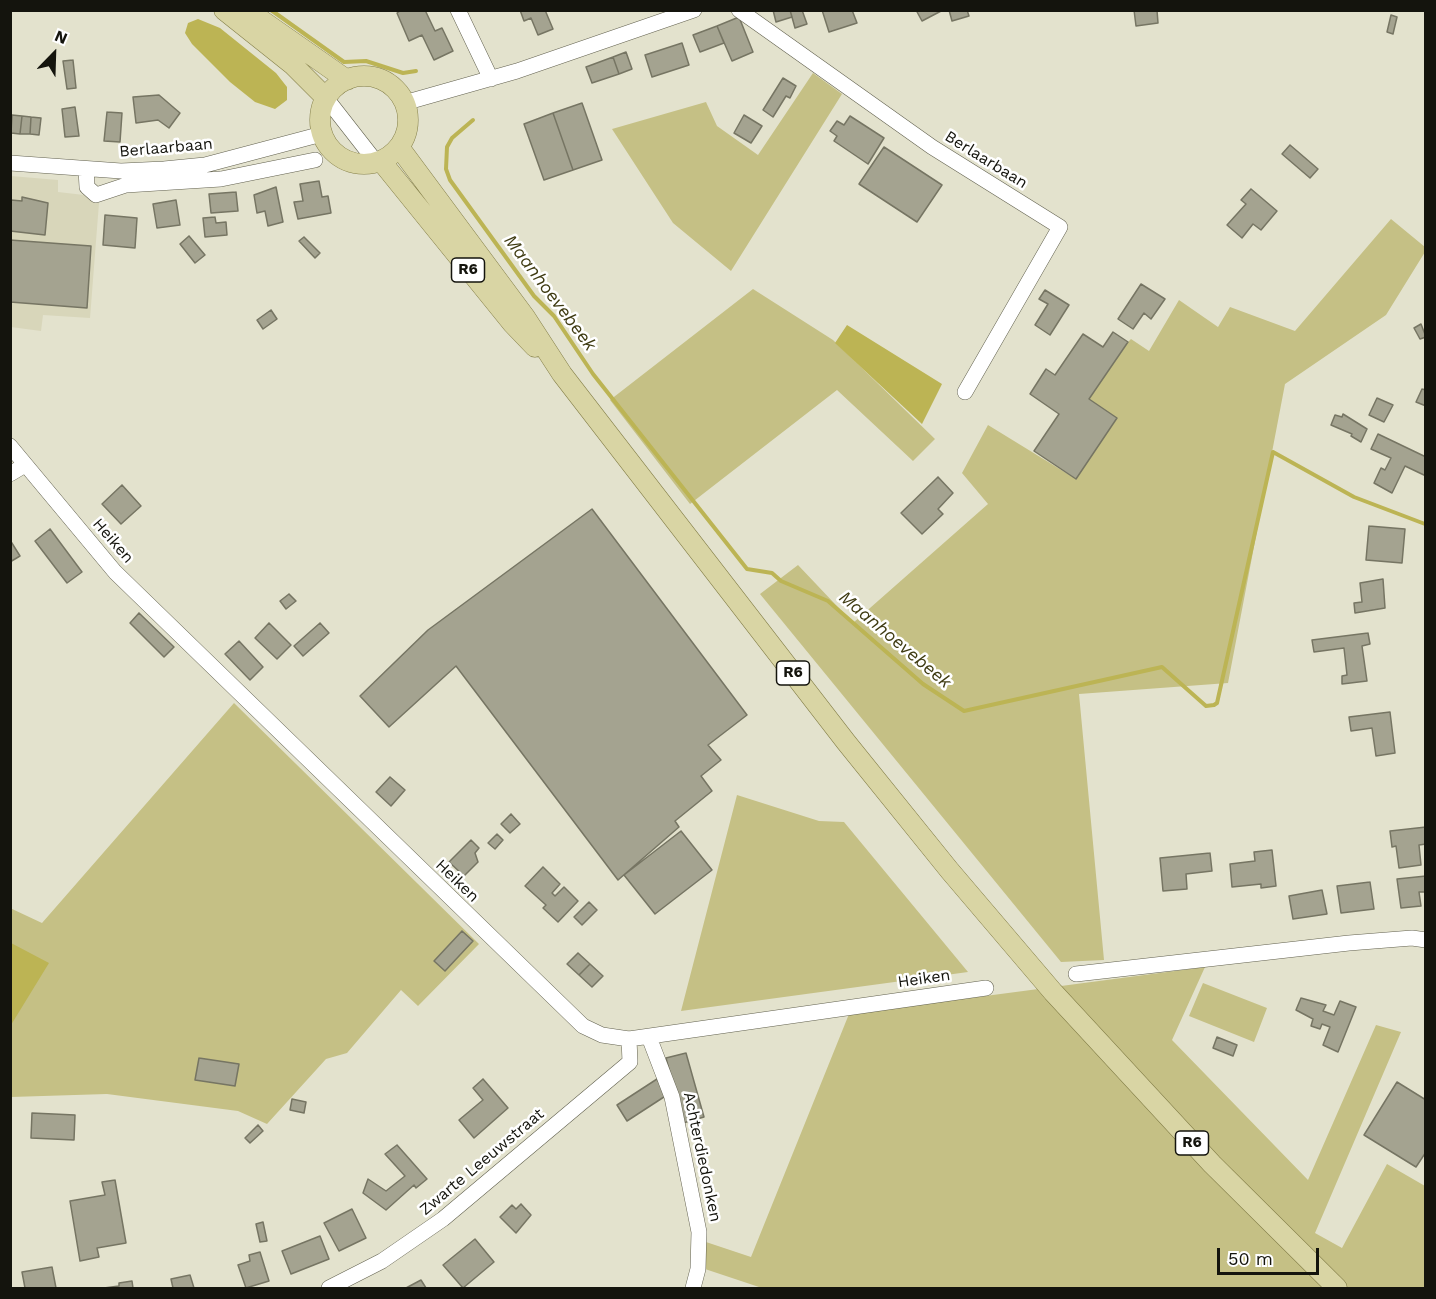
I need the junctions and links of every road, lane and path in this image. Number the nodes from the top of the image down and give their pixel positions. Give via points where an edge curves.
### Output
1 (224, 10) edge
2 (247, 10) edge
3 (458, 10) edge
4 (693, 10) edge
5 (739, 10) edge
6 (491, 79) junction
7 (347, 80) junction
8 (326, 98) junction
9 (404, 103) junction
10 (322, 134) junction
11 (399, 147) junction
12 (315, 159) dead end
13 (378, 161) junction
14 (10, 163) edge
15 (86, 169) junction
16 (562, 374) junction
17 (965, 392) dead end
18 (10, 446) edge
19 (26, 465) junction
20 (10, 474) edge
21 (1425, 940) edge
22 (1076, 975) dead end
23 (986, 988) dead end
24 (649, 1037) junction
25 (629, 1039) junction
26 (328, 1288) edge
27 (693, 1288) edge
28 (1337, 1288) edge

1 - 8 main road via 293,65
2 - 7 main road
3 - 6 street
4 - 6 street
5 - 17 street, Berlaarbaan via 932,147 1060,227
6 - 9 street
7 - 8 main road
7 - 9 main road via 363,76 380,79
8 - 10 main road via 320,120
8 - 13 street
9 - 11 main road via 408,126
10 - 13 main road via 343,159 365,164
10 - 15 street, Berlaarbaan via 205,165
11 - 13 main road
11 - 16 main road, R6 via 480,254
12 - 15 street via 221,179 126,185 96,195 87,187
13 - 16 main road, R6 via 512,323
14 - 15 street, Berlaarbaan
16 - 28 main road, R6 via 891,798 1031,967 1212,1164
18 - 19 street, Heiken
19 - 20 street
19 - 25 street, Heiken via 115,572 568,1014 602,1035
21 - 22 street via 1349,943
23 - 24 street, Heiken
24 - 25 street, Heiken
24 - 27 street, Achterdiedonken via 672,1096 697,1221 700,1250
25 - 26 street, Zwarte Leeuwstraat via 630,1062 443,1219 382,1261

